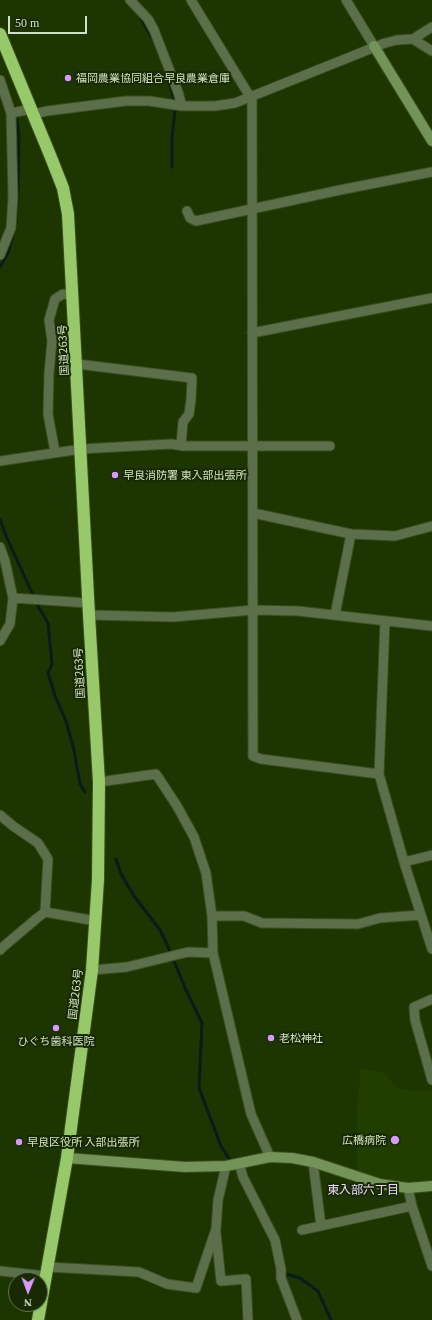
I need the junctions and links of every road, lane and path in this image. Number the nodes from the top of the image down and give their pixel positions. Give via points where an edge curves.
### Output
1 (130, 0) edge
2 (191, 0) edge
3 (346, 0) edge
4 (432, 27) edge
5 (0, 34) edge
6 (413, 39) junction
7 (374, 46) junction
8 (432, 51) edge
9 (0, 80) edge
10 (250, 97) junction
11 (182, 106) junction
12 (29, 111) junction
13 (11, 112) junction
14 (432, 141) edge
15 (432, 172) edge
16 (252, 209) junction
17 (187, 211) dead end
18 (0, 255) edge
19 (73, 295) junction
20 (432, 298) edge
21 (252, 333) junction
22 (77, 364) junction
23 (181, 445) junction
24 (252, 445) junction
25 (330, 446) dead end
26 (81, 449) junction
27 (55, 452) junction
28 (0, 461) edge
29 (253, 513) junction
30 (432, 526) edge
31 (351, 534) junction
32 (0, 547) edge
33 (13, 598) junction
34 (88, 603) junction
35 (253, 610) junction
36 (89, 615) junction
37 (335, 615) junction
38 (385, 621) junction
39 (432, 626) edge
40 (0, 641) edge
41 (379, 774) junction
42 (99, 782) junction
43 (0, 815) edge
44 (432, 855) edge
45 (404, 862) junction
46 (45, 912) junction
47 (421, 915) junction
48 (212, 916) junction
49 (96, 921) junction
50 (432, 949) edge
51 (0, 950) edge
52 (213, 952) junction
53 (92, 970) junction
54 (432, 999) edge
55 (432, 1080) edge
56 (67, 1158) junction
57 (270, 1158) junction
58 (313, 1162) junction
59 (232, 1165) junction
60 (432, 1186) edge
61 (408, 1188) junction
62 (412, 1206) junction
63 (321, 1226) junction
64 (216, 1229) junction
65 (302, 1230) dead end
66 (432, 1266) edge
67 (0, 1271) edge
68 (47, 1272) joint
69 (48, 1272) edge
70 (248, 1320) edge
71 (297, 1320) edge

1 - 11 street via 148,19 154,30
2 - 10 street
3 - 7 street
4 - 6 street
5 - 12 highway, 国道263号
6 - 7 street
6 - 8 street
7 - 10 street
7 - 14 street
9 - 13 street
10 - 11 street via 215,106
10 - 16 street
11 - 12 street via 149,101 126,101
12 - 13 street
12 - 19 highway, 国道263号 via 63,188 68,214
13 - 18 street via 13,197 10,228
15 - 16 street
16 - 17 street via 196,221 190,218
16 - 21 street
19 - 22 highway, 国道263号
19 - 27 street via 63,294 55,299 49,320 52,341 48,414
20 - 21 street
21 - 24 street
22 - 23 street via 192,378 191,400 183,422
22 - 26 highway, 国道263号
23 - 24 street
23 - 26 street
24 - 25 street
24 - 29 street
26 - 27 street
26 - 34 highway, 国道263号
27 - 28 street
29 - 31 street
29 - 35 street
30 - 31 street via 395,536
31 - 37 street
32 - 33 street via 6,561
33 - 34 street
33 - 40 street via 10,624
34 - 36 highway, 国道263号
35 - 36 street via 173,617
35 - 37 street
35 - 41 street via 253,756
36 - 42 highway, 国道263号
37 - 38 street
38 - 39 street
38 - 41 street
41 - 45 street
42 - 48 street via 156,774 194,837 206,873
42 - 49 highway, 国道263号
43 - 46 street via 38,843 48,859
44 - 45 street
45 - 47 street
46 - 49 street
46 - 51 street
47 - 48 street via 380,918 358,924 262,923 244,916
47 - 50 street
48 - 52 street
49 - 53 highway, 国道263号
52 - 53 street via 188,952 127,967
52 - 57 street via 251,1114
53 - 56 highway, 国道263号
54 - 55 street via 414,1007 415,1020
56 - 59 street via 185,1167
56 - 68 highway, 国道263号
57 - 58 street via 292,1158
57 - 59 street
58 - 61 street via 380,1184
58 - 63 street
59 - 64 street via 218,1200
59 - 71 street via 243,1177 275,1240 281,1274
60 - 61 street
61 - 62 street
62 - 63 street
62 - 66 street
63 - 65 street
64 - 69 street via 196,1288 167,1284 140,1272
64 - 70 street via 221,1281 246,1279
67 - 68 street

